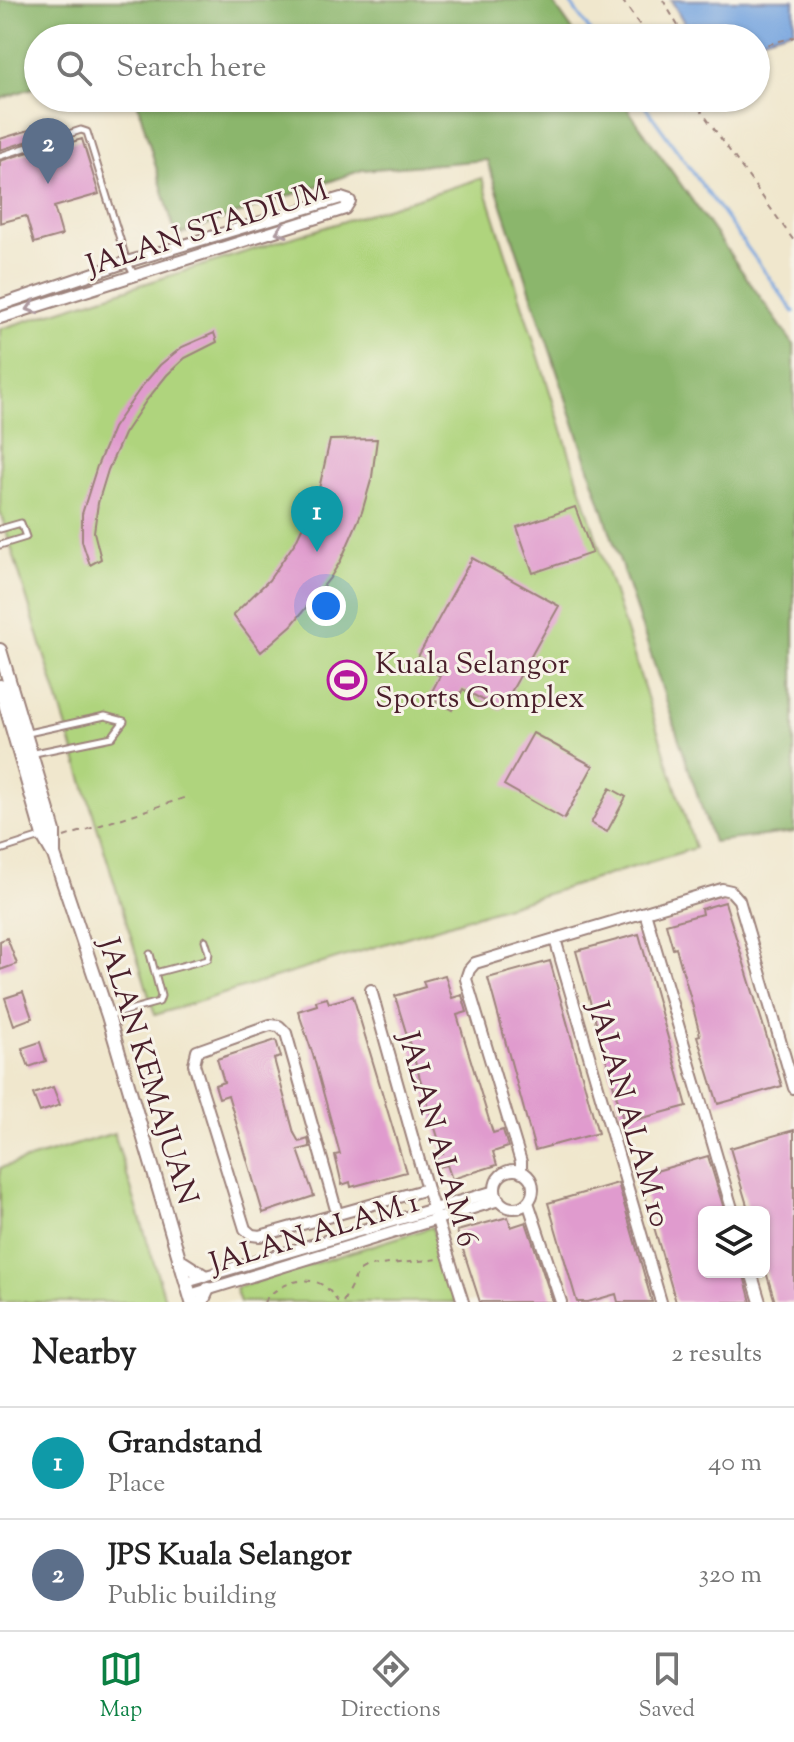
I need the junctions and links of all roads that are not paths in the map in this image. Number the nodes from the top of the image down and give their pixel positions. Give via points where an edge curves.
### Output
1 (0, 156) edge
2 (127, 262) junction
3 (135, 276) junction
4 (0, 305) edge
5 (0, 318) edge
6 (0, 529) edge
7 (0, 545) edge
8 (0, 650) edge
9 (0, 686) edge
10 (20, 736) junction
11 (25, 755) junction
12 (51, 835) junction
13 (0, 850) edge
14 (645, 912) junction
15 (555, 939) junction
16 (205, 940) dead end
17 (150, 954) dead end
18 (155, 973) junction
19 (371, 990) dead end
20 (108, 1016) junction
21 (794, 1088) edge
22 (521, 1172) junction
23 (427, 1189) junction
24 (497, 1196) junction
25 (528, 1202) junction
26 (731, 1206) edge
27 (337, 1213) junction
28 (435, 1214) junction
29 (179, 1260) junction
30 (753, 1278) edge
31 (206, 1283) junction
32 (189, 1293) edge
33 (202, 1302) edge
34 (463, 1302) edge
35 (561, 1302) edge
36 (661, 1302) edge
37 (760, 1302) edge

1 - 2 lane via 87,132
2 - 3 lane
2 -> 3 street, JALAN STADIUM via 341,198 350,201 345,209
2 - 4 street, JALAN STADIUM
3 -> 5 street, JALAN STADIUM
6 - 7 lane via 21,523 26,537
8 - 10 street, JALAN KEMAJUAN
9 - 10 street, JALAN KEMAJUAN
10 - 11 street, JALAN KEMAJUAN
10 - 11 lane via 105,716 124,721 112,737
11 - 12 street, JALAN KEMAJUAN
12 - 13 lane
12 - 20 street, JALAN KEMAJUAN
14 - 15 street
14 - 21 street via 722,889 739,900
14 - 26 street
15 - 22 street via 475,963 466,979
15 - 36 street, JALAN ALAM 10
16 - 18 lane via 208,959
17 - 18 lane
18 - 20 lane via 159,1002
19 - 23 street, JALAN ALAM 6
20 - 29 street, JALAN KEMAJUAN
22 - 24 street via 502,1174 495,1185
22 - 25 street via 532,1185
23 - 27 street
23 - 28 street, JALAN ALAM 6
24 - 25 street via 513,1208
24 - 28 street, JALAN ALAM 1
25 - 35 street
27 - 27 street via 283,1029 270,1025 195,1054 245,1229 260,1236
28 - 31 street, JALAN ALAM 1
28 - 34 street, JALAN ALAM 6
29 - 31 street
29 - 32 street, JALAN KEMAJUAN
30 - 37 street
31 - 32 street, JALAN ALAM 1
31 - 33 street

